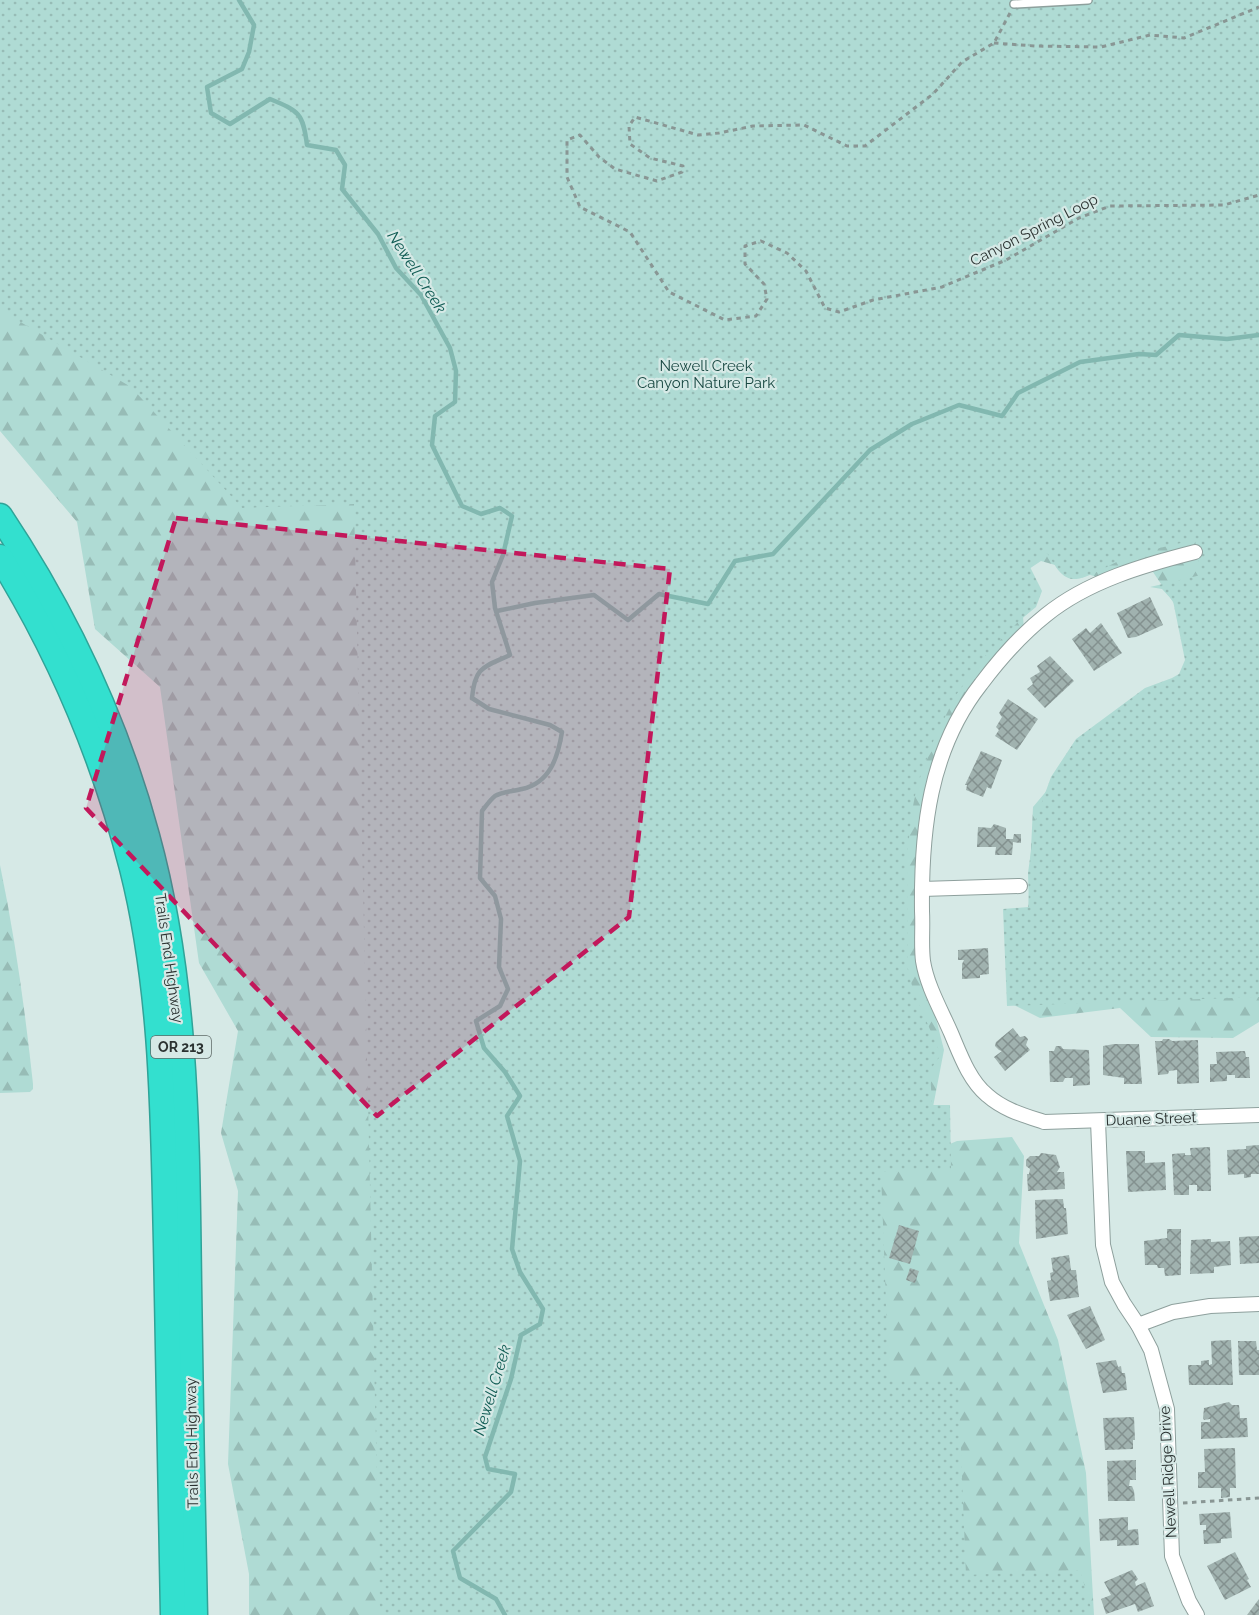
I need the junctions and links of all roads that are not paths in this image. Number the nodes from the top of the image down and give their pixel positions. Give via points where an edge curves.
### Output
1 (1088, 0) edge
2 (1014, 4) road end
3 (0, 516) edge
4 (1195, 552) dead end
5 (0, 557) edge
6 (1020, 886) dead end
7 (922, 889) junction
8 (1259, 1115) edge
9 (1098, 1121) junction
10 (1259, 1304) edge
11 (1138, 1325) junction
12 (173, 1615) edge
13 (195, 1615) edge
14 (1197, 1615) edge

1 - 2 lane
3 - 13 highway, Trails End Highway / OR 213 via 54,602 95,688 134,791 158,881 174,976 183,1088
4 - 7 street, Duane Street via 1146,564 1080,593 1046,615 980,684 963,711 934,777 922,846
5 - 12 highway, Trails End Highway / OR 213 via 48,641 100,762 133,870 146,940 163,1128
6 - 7 street
7 - 9 street, Duane Street via 923,962 967,1070 986,1094 1011,1112 1044,1122
8 - 9 street, Duane Street
9 - 11 street, Newell Ridge Drive via 1103,1245 1112,1282
10 - 11 street via 1173,1312
11 - 14 street, Newell Ridge Drive via 1150,1350 1167,1410 1172,1556

